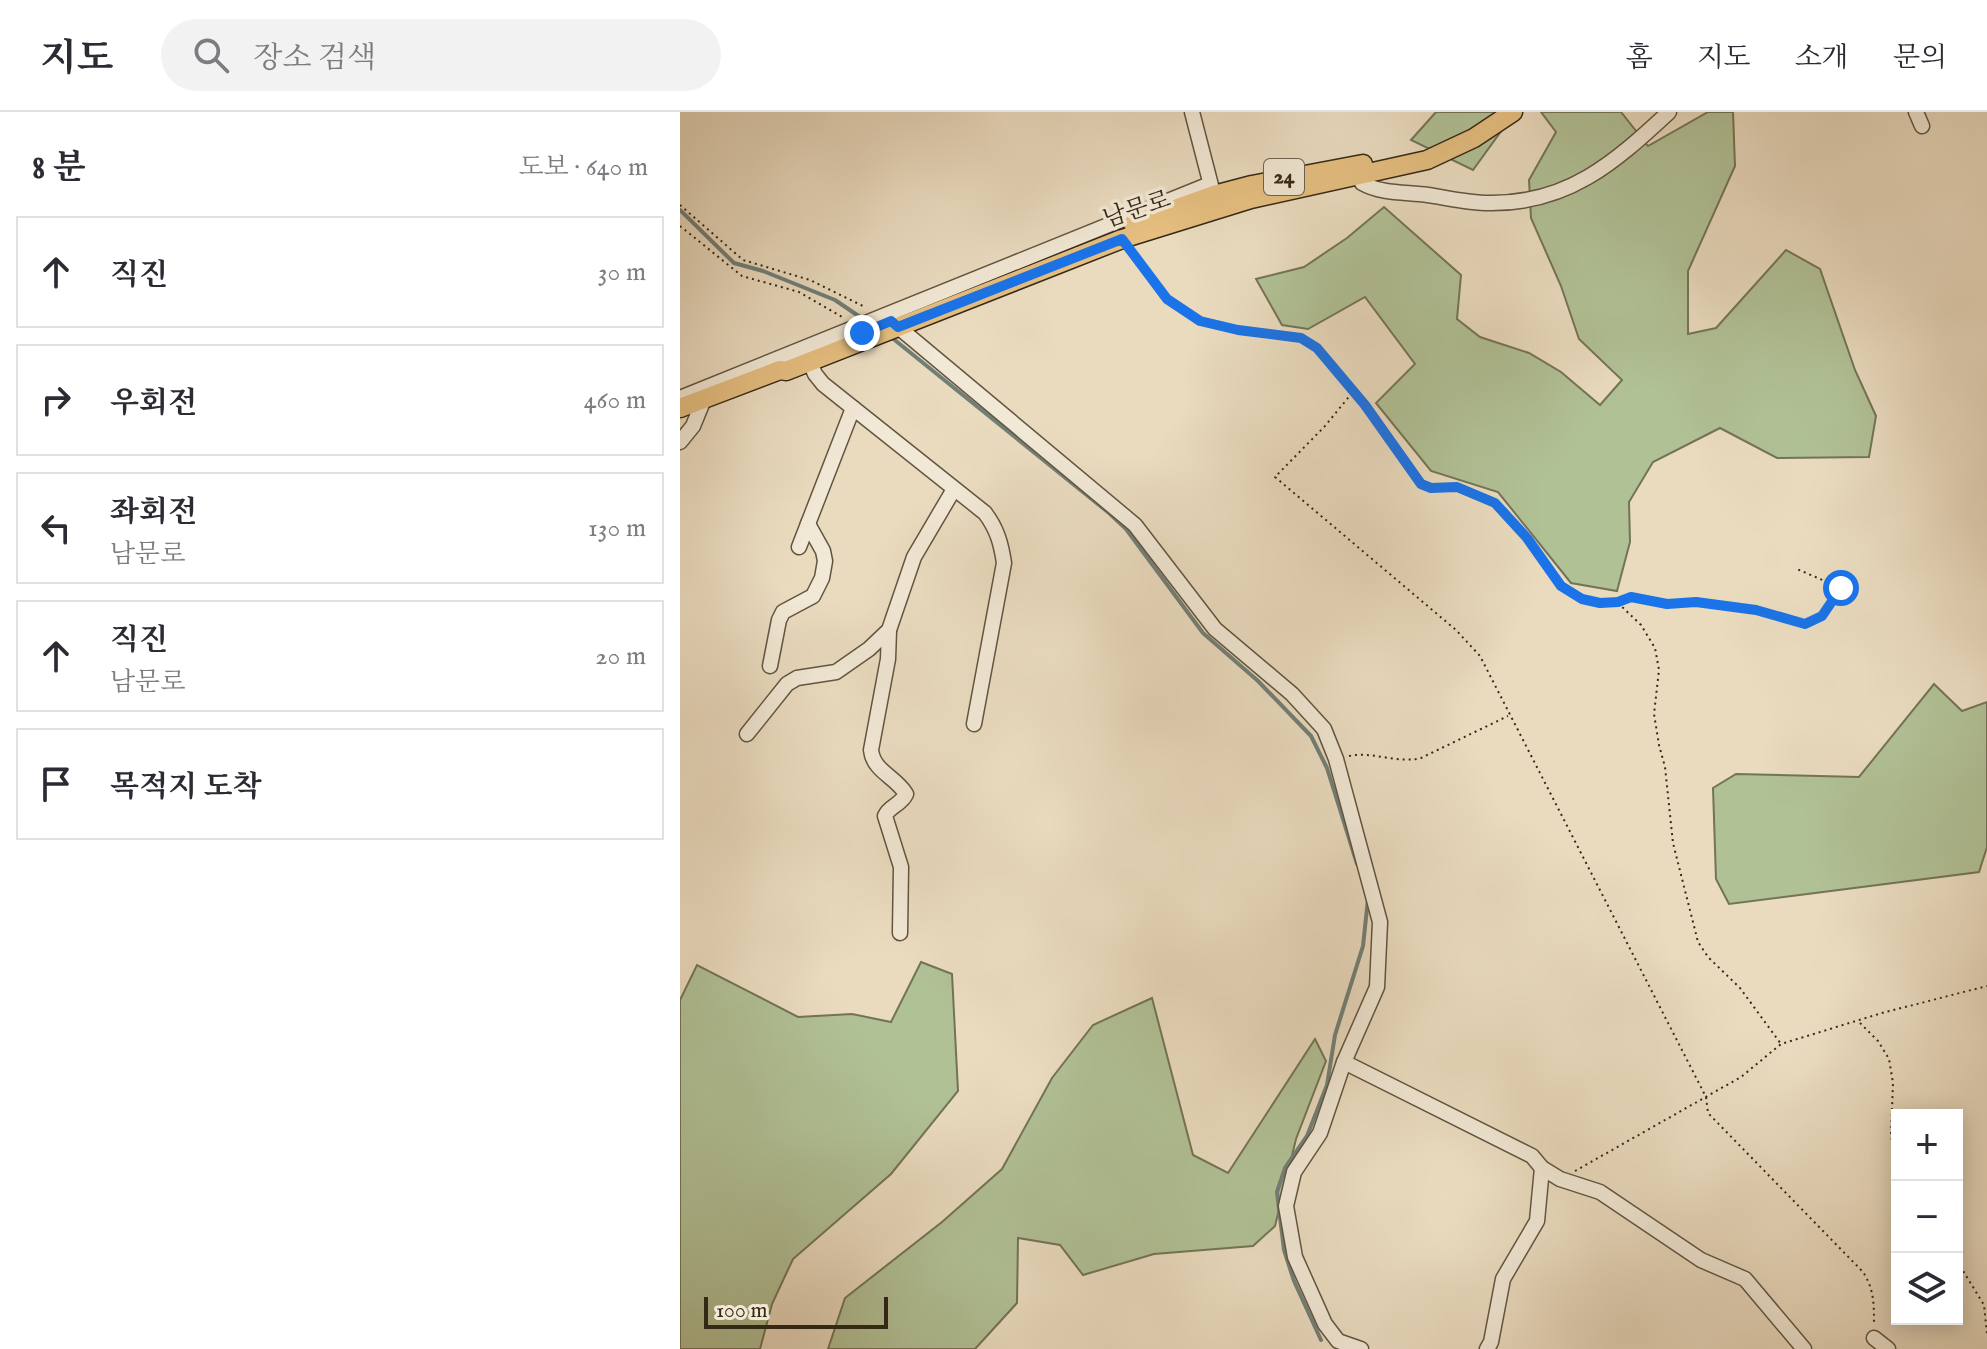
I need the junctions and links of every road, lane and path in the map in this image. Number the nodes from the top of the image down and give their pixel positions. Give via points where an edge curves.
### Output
1 (1192, 112) edge
2 (1499, 112) edge
3 (1513, 112) edge
4 (1669, 112) edge
5 (1357, 171) junction
6 (1214, 196) junction
7 (680, 205) edge
8 (680, 226) edge
9 (1122, 239) junction
10 (890, 324) junction
11 (863, 333) junction
12 (807, 356) junction
13 (1352, 393) junction
14 (680, 398) edge
15 (704, 399) junction
16 (680, 408) edge
17 (853, 408) junction
18 (680, 442) edge
19 (954, 489) junction
20 (808, 524) junction
21 (799, 547) dead end
22 (1797, 569) dead end
23 (1618, 602) junction
24 (889, 630) junction
25 (770, 666) dead end
26 (1509, 715) junction
27 (974, 724) dead end
28 (747, 734) dead end
29 (1336, 759) junction
30 (900, 933) dead end
31 (1987, 986) edge
32 (1860, 1022) junction
33 (1781, 1044) junction
34 (1344, 1062) junction
35 (1706, 1097) junction
36 (1892, 1109) edge
37 (1542, 1168) junction
38 (1560, 1179) junction
39 (1963, 1271) edge
40 (1987, 1334) edge
41 (1874, 1338) joint
42 (1334, 1345) edge
43 (1361, 1349) edge
44 (1487, 1349) edge
45 (1804, 1349) edge
46 (1888, 1349) edge

1 - 6 street
2 - 5 main road, 남문로 / 24 via 1428,149
3 - 5 main road, 남문로 / 24 via 1448,151 1411,165
4 - 5 street via 1584,181 1538,199 1477,202 1378,189 1362,183
5 - 6 main road, 남문로 / 24 via 1290,176
6 - 9 main road, 남문로 / 24
6 - 10 main road, 남문로 / 24 via 1115,230
7 - 10 path via 743,260 810,280
8 - 11 path via 742,276 799,292
9 - 10 main road, 남문로 / 24
9 - 13 path via 1167,299 1200,321 1301,338 1317,348
10 - 11 main road, 남문로 / 24
10 - 29 street via 1135,525 1215,629 1292,694 1324,729
11 - 12 main road, 남문로 / 24
12 - 14 street
12 - 15 main road, 남문로 / 24 via 786,371
12 - 17 street via 818,379
13 - 23 path via 1421,484 1457,487 1495,503 1561,586 1582,599
13 - 26 path via 1275,477 1456,630 1480,656
15 - 16 main road, 남문로 / 24
15 - 18 street
17 - 19 street
17 - 20 street
19 - 24 street via 914,557
19 - 27 street via 994,525 1004,563
20 - 21 street
20 - 25 street via 823,551 822,578 813,596 783,612
22 - 23 path via 1841,588 1822,616 1805,624 1756,610 1696,602 1667,604 1631,597
23 - 33 path via 1655,648 1656,730 1673,843 1698,942
24 - 28 street via 836,672 787,684
24 - 30 street via 871,750 874,763 906,794 885,816 901,867
26 - 29 path via 1411,761 1364,753
26 - 35 path
29 - 34 street via 1380,922 1377,987
31 - 32 path
32 - 33 path
32 - 36 path via 1889,1059
33 - 35 path
34 - 37 street via 1532,1156
34 - 42 street via 1320,1133 1294,1172 1286,1206 1295,1257
35 - 38 path
35 - 41 path via 1708,1113 1871,1283
37 - 38 street
37 - 44 street via 1537,1221 1503,1279
38 - 45 street via 1600,1192 1701,1260 1745,1279
39 - 40 path via 1984,1305
41 - 46 street
42 - 43 street

